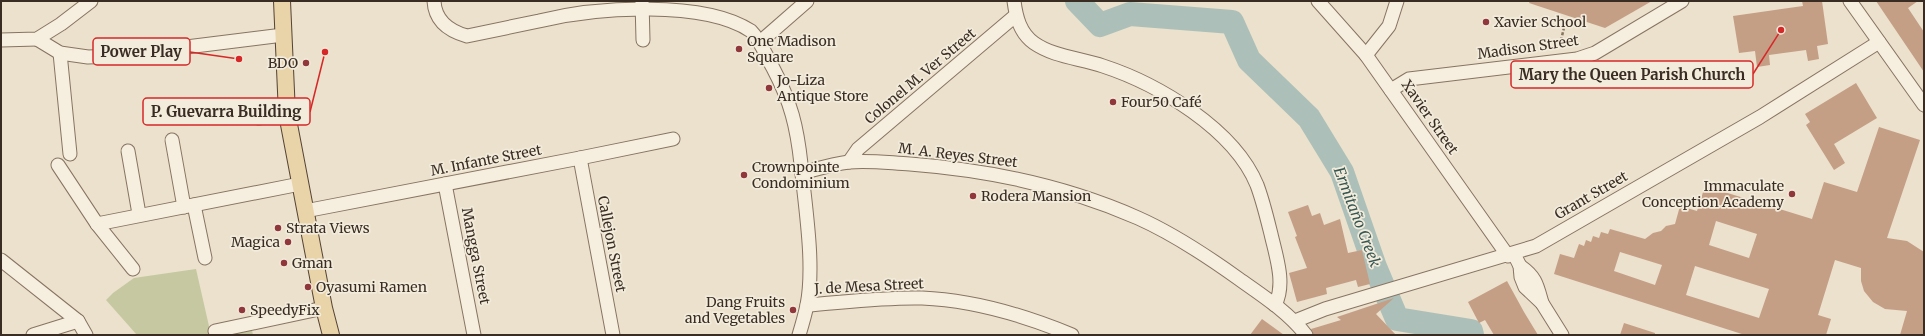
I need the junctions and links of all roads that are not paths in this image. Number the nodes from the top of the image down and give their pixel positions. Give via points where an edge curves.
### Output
1 (91, 1) edge
2 (282, 1) edge
3 (434, 1) edge
4 (642, 1) edge
5 (808, 1) edge
6 (1014, 1) edge
7 (1318, 1) edge
8 (1397, 1) edge
9 (1682, 1) edge
10 (1850, 1) edge
11 (1016, 16) junction
12 (283, 35) junction
13 (37, 39) junction
14 (1, 40) edge
15 (643, 40) dead end
16 (760, 42) junction
17 (1879, 42) junction
18 (60, 53) junction
19 (1366, 55) junction
20 (1391, 90) junction
21 (1924, 105) edge
22 (287, 114) junction
23 (258, 118) dead end
24 (673, 139) dead end
25 (172, 140) dead end
26 (128, 151) dead end
27 (70, 154) dead end
28 (580, 158) junction
29 (849, 162) junction
30 (58, 165) dead end
31 (802, 173) junction
32 (300, 184) junction
33 (445, 184) junction
34 (189, 206) junction
35 (305, 211) junction
36 (139, 214) junction
37 (97, 224) junction
38 (1511, 255) junction
39 (205, 258) dead end
40 (1, 260) edge
41 (133, 269) dead end
42 (1275, 305) junction
43 (807, 306) junction
44 (324, 308) junction
45 (78, 320) junction
46 (1295, 321) junction
47 (215, 331) dead end
48 (33, 335) edge
49 (86, 335) edge
50 (331, 335) edge
51 (474, 335) edge
52 (613, 335) edge
53 (799, 335) edge
54 (1072, 335) edge
55 (1306, 335) edge
56 (1562, 335) edge

1 - 13 street
2 - 12 main road
3 - 4 street via 437,16 444,24 452,32 467,36
4 - 15 street
4 - 16 street via 682,2 715,8 740,22
5 - 16 street
6 - 11 street
7 - 19 street, Xavier Street
8 - 19 street via 1389,26
9 - 20 street, Madison Street via 1594,53 1577,58 1409,79
10 - 17 street
11 - 29 street, Colonel M. Ver Street via 858,149
11 - 42 street via 1035,44 1138,79 1203,120 1228,143 1256,184 1267,216 1279,268 1280,288
12 - 18 street via 114,56 88,57
12 - 22 main road
13 - 14 street
13 - 18 street
16 - 31 street via 786,93 794,117
17 - 21 street
17 - 38 street, Grant Street via 1746,125 1536,246
18 - 27 street
19 - 20 street, Xavier Street
20 - 38 street, Xavier Street
22 - 23 street
22 - 32 main road
24 - 28 street, M. Infante Street
25 - 34 street
26 - 36 street
28 - 33 street, M. Infante Street
28 - 52 street, Callejon Street
29 - 31 street, M. A. Reyes Street
29 - 42 street, M. A. Reyes Street via 884,162 964,169 1040,184 1074,194 1138,218 1176,238 1202,253
30 - 37 street
31 - 43 street via 810,279
32 - 34 street
32 - 35 main road
33 - 35 street, M. Infante Street
33 - 51 street, Mangga Street
34 - 36 street
34 - 39 street
35 - 44 main road via 308,245
36 - 37 street
37 - 41 street
38 - 46 street, Grant Street via 1379,292
38 - 56 street, Xavier Street via 1520,266 1531,273 1542,303
40 - 45 street
42 - 46 street, M. A. Reyes Street
43 - 53 street
43 - 54 street, J. de Mesa Street via 878,299 923,298 974,305
44 - 47 street
44 - 50 main road
45 - 48 street
45 - 49 street
46 - 55 street, M. A. Reyes Street

